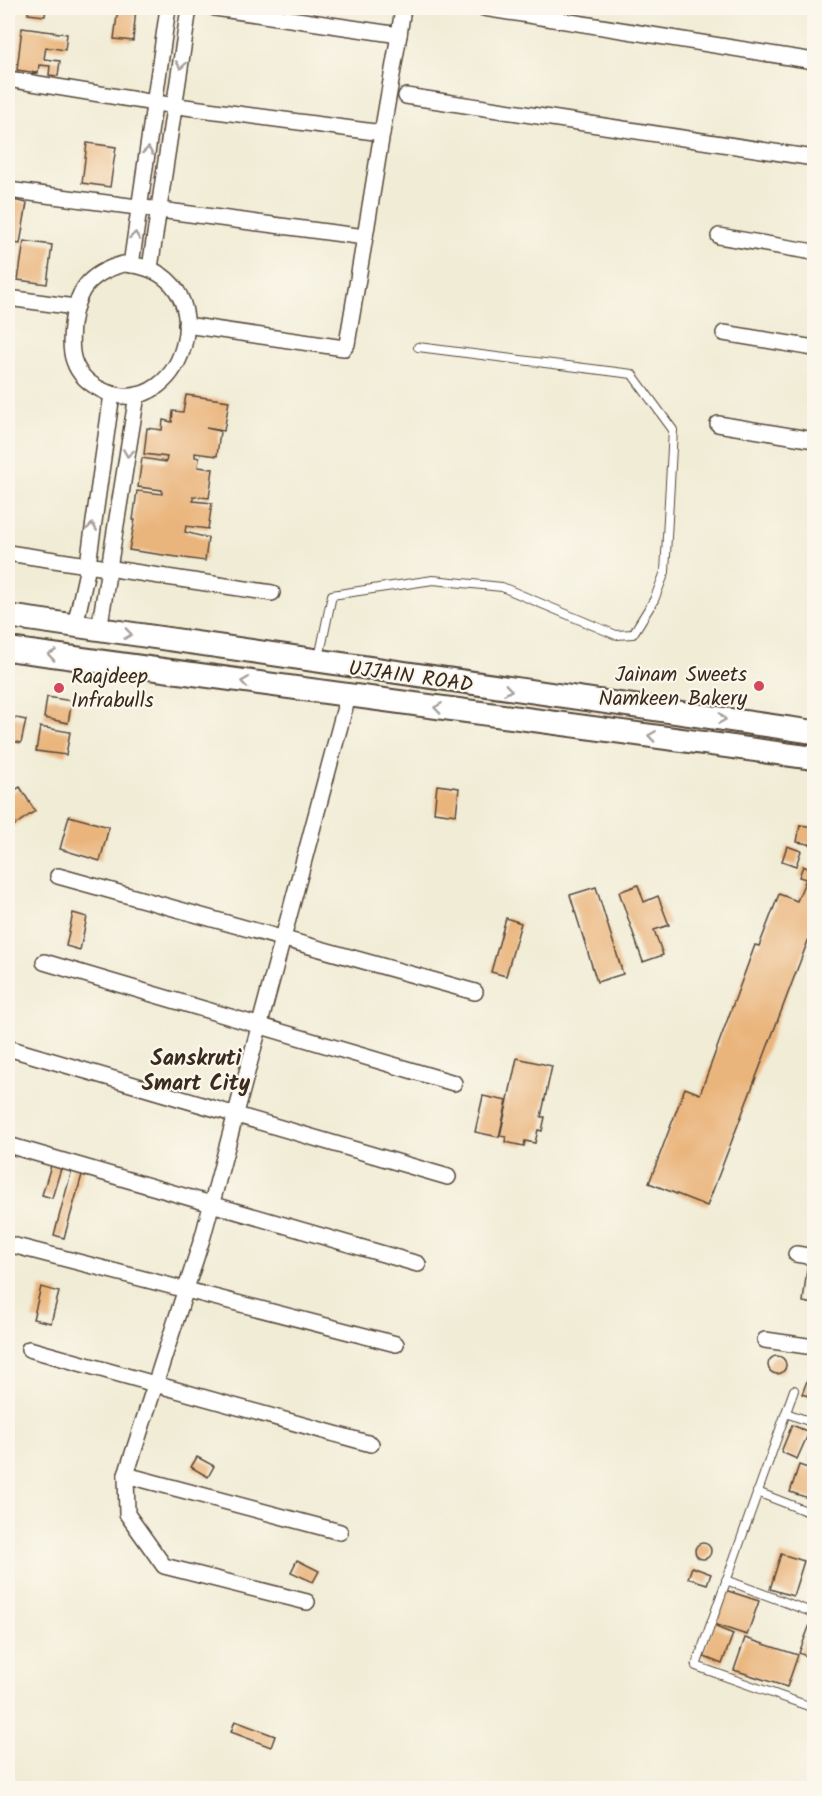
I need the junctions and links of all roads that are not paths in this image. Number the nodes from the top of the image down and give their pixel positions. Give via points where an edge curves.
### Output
1 (168, 8) edge
2 (189, 8) edge
3 (215, 8) edge
4 (403, 8) edge
5 (484, 8) edge
6 (399, 35) junction
7 (814, 61) edge
8 (8, 79) edge
9 (406, 96) dead end
10 (155, 103) junction
11 (175, 105) junction
12 (382, 133) junction
13 (814, 158) edge
14 (8, 190) edge
15 (139, 208) junction
16 (159, 212) junction
17 (719, 236) dead end
18 (364, 237) junction
19 (814, 252) edge
20 (131, 265) junction
21 (150, 268) junction
22 (8, 298) edge
23 (75, 307) junction
24 (186, 325) junction
25 (724, 333) dead end
26 (418, 347) dead end
27 (814, 348) edge
28 (112, 394) junction
29 (137, 395) junction
30 (718, 424) dead end
31 (814, 440) edge
32 (97, 491) junction
33 (121, 495) junction
34 (8, 553) edge
35 (87, 563) junction
36 (110, 567) junction
37 (272, 593) dead end
38 (8, 616) edge
39 (75, 626) junction
40 (99, 630) junction
41 (8, 649) edge
42 (318, 662) junction
43 (348, 696) junction
44 (814, 732) edge
45 (814, 758) edge
46 (58, 876) dead end
47 (283, 939) junction
48 (44, 962) dead end
49 (475, 992) dead end
50 (260, 1026) junction
51 (8, 1048) edge
52 (454, 1083) dead end
53 (235, 1115) junction
54 (8, 1145) edge
55 (448, 1177) dead end
56 (212, 1204) junction
57 (8, 1244) edge
58 (796, 1254) dead end
59 (814, 1257) edge
60 (418, 1264) dead end
61 (186, 1290) junction
62 (765, 1340) dead end
63 (396, 1344) dead end
64 (814, 1347) edge
65 (29, 1349) dead end
66 (155, 1384) junction
67 (794, 1390) dead end
68 (786, 1413) junction
69 (814, 1423) edge
70 (371, 1444) dead end
71 (126, 1475) junction
72 (757, 1492) junction
73 (814, 1514) edge
74 (340, 1532) dead end
75 (726, 1580) junction
76 (307, 1602) dead end
77 (814, 1613) edge
78 (814, 1708) edge

1 - 10 street
2 -> 11 street
3 - 6 street
4 - 6 street
5 - 7 street
6 - 12 street
8 - 10 street
9 - 13 street
10 - 11 street
15 -> 10 street
11 - 12 street
11 - 16 street
12 - 18 street
14 - 15 street
15 - 16 street
20 -> 15 street
16 - 18 street
16 - 21 street
17 - 19 street
18 - 24 street via 344,348
20 - 21 street
20 - 23 street via 106,269 91,279 80,292
21 - 24 street via 172,283 182,298
22 - 23 street
23 - 28 street via 71,346 74,362 84,378
24 - 29 street via 180,358 172,375
25 - 27 street
26 - 42 lane via 632,374 673,430 665,572 654,600 633,634 616,635 502,587 433,579 332,595
28 - 29 street
28 - 32 street
29 -> 33 street
30 - 31 street
32 - 33 street
35 -> 32 street
33 - 36 street
34 - 35 street
35 - 36 street
35 - 39 street
36 - 37 street
36 - 40 street
38 - 39 main road, UJJAIN ROAD
39 - 40 main road, UJJAIN ROAD
40 -> 42 main road, UJJAIN ROAD
43 -> 41 main road, UJJAIN ROAD
42 -> 44 main road, UJJAIN ROAD
45 -> 43 main road, UJJAIN ROAD
43 - 47 street
46 - 47 street
47 - 49 street
47 - 50 street
48 - 50 street
50 - 52 street
50 - 53 street
51 - 53 street
53 - 55 street
53 - 56 street
54 - 56 street
56 - 60 street
56 - 61 street
57 - 61 street
58 - 59 street
61 - 63 street
61 - 66 street
62 - 64 street
65 - 66 street
66 - 70 street
66 - 71 street
67 - 68 lane
68 - 69 lane
68 - 72 lane
71 - 74 street
71 - 76 street via 127,1514 164,1566
72 - 73 lane
72 - 75 lane
75 - 77 lane
75 - 78 lane via 696,1666

